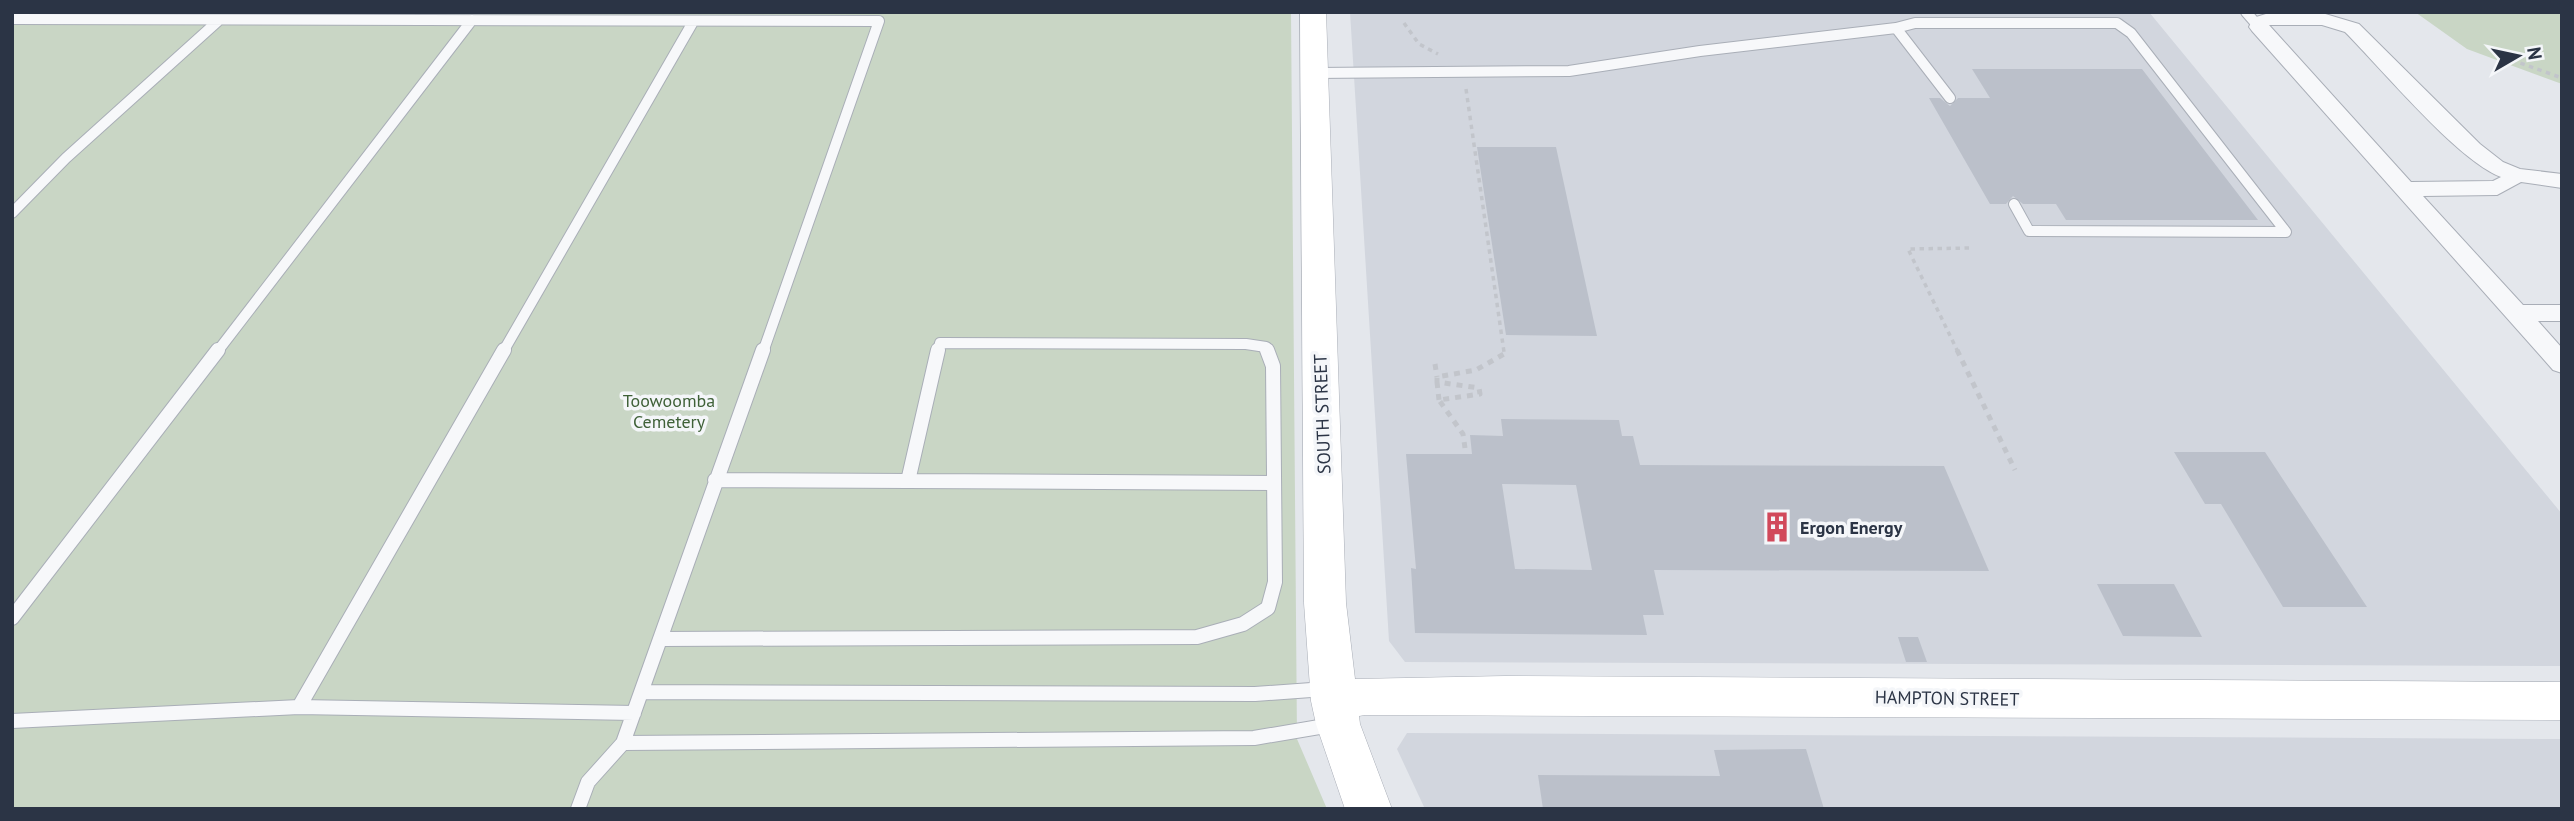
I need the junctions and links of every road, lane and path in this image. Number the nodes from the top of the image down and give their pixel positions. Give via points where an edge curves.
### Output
1 (1313, 12) edge
2 (15, 17) edge
3 (2253, 19) edge
4 (472, 20) junction
5 (218, 21) junction
6 (693, 22) junction
7 (1404, 23) dead end
8 (1896, 28) junction
9 (2496, 54) dead end
10 (1463, 72) junction
11 (1314, 73) junction
12 (2562, 78) edge
13 (1950, 98) dead end
14 (2516, 174) junction
15 (2562, 181) edge
16 (2405, 189) junction
17 (2014, 204) dead end
18 (12, 213) edge
19 (1972, 248) dead end
20 (2516, 313) junction
21 (2562, 313) edge
22 (1435, 364) dead end
23 (2562, 364) edge
24 (1437, 379) junction
25 (1440, 400) junction
26 (1465, 448) dead end
27 (2015, 470) dead end
28 (715, 480) junction
29 (908, 481) junction
30 (1272, 483) junction
31 (12, 618) edge
32 (662, 639) junction
33 (643, 692) junction
34 (2562, 701) edge
35 (1335, 705) junction
36 (299, 708) junction
37 (634, 713) junction
38 (12, 721) edge
39 (623, 743) junction
40 (578, 809) edge
41 (1369, 809) edge

1 - 11 street, SOUTH STREET
2 - 5 lane
3 - 14 street via 2326,18 2352,28 2472,149 2495,167
3 - 16 street
4 - 5 lane
4 - 6 lane
4 - 31 lane
5 - 18 lane
6 - 28 lane via 879,21
6 - 36 lane
7 - 10 path via 1419,44
8 - 10 lane via 1569,71
8 - 13 lane
8 - 17 lane via 1915,23 2117,23 2131,33 2286,232 2028,231
9 - 12 path
10 - 11 lane
10 - 24 path via 1504,354 1476,370
11 - 35 street, SOUTH STREET via 1325,603
14 - 15 street
14 - 16 street via 2497,188
16 - 20 street
19 - 27 path via 1908,249
20 - 21 street
20 - 23 street
22 - 24 path
24 - 25 path
24 - 25 path via 1479,388 1480,394
25 - 26 path via 1463,434
28 - 29 lane
28 - 32 lane
29 - 30 lane
29 - 30 lane via 940,343 1232,344 1266,347 1273,366
30 - 32 lane via 1275,582 1269,608 1243,624 1197,637
32 - 33 lane
33 - 35 lane via 1255,694
33 - 37 lane
34 - 35 street, HAMPTON STREET via 1532,695 1365,696
35 - 39 lane via 1254,738
35 - 41 street, SOUTH STREET
36 - 37 lane
36 - 38 lane
37 - 39 lane
39 - 40 lane via 588,782

